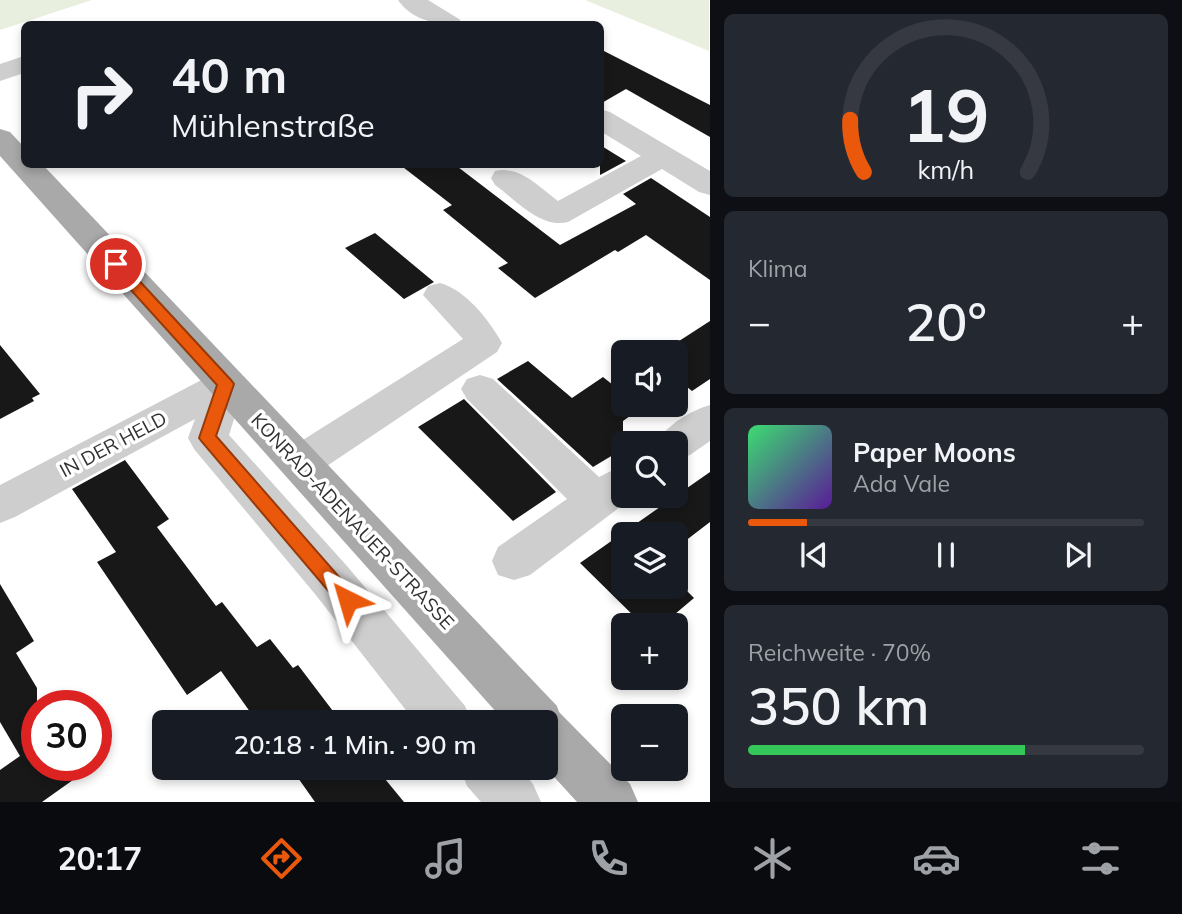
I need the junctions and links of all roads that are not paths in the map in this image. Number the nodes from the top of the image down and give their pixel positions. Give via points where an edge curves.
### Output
1 (410, 0) edge
2 (445, 21) edge
3 (21, 65) edge
4 (0, 73) edge
5 (604, 120) edge
6 (0, 138) edge
7 (663, 156) junction
8 (21, 160) edge
9 (29, 168) edge
10 (506, 178) dead end
11 (709, 185) edge
12 (440, 295) dead end
13 (226, 384) junction
14 (480, 389) dead end
15 (709, 420) edge
16 (688, 435) edge
17 (301, 462) junction
18 (610, 491) edge
19 (0, 505) edge
20 (514, 561) dead end
21 (436, 710) edge
22 (527, 710) edge
23 (558, 744) edge
24 (495, 780) edge
25 (514, 802) edge
26 (612, 802) edge

1 - 2 street
3 - 4 street
5 - 7 street
6 - 8 main road, KONRAD-ADENAUER-STRASSE
7 - 10 street via 556,215
7 - 11 street
9 - 13 main road, KONRAD-ADENAUER-STRASSE
12 - 17 street via 484,343
13 - 17 main road, KONRAD-ADENAUER-STRASSE
13 - 19 street, IN DER HELD
13 - 21 street via 208,438
14 - 18 street
15 - 16 street
17 - 22 main road, KONRAD-ADENAUER-STRASSE
18 - 20 street
23 - 26 main road
24 - 25 street

